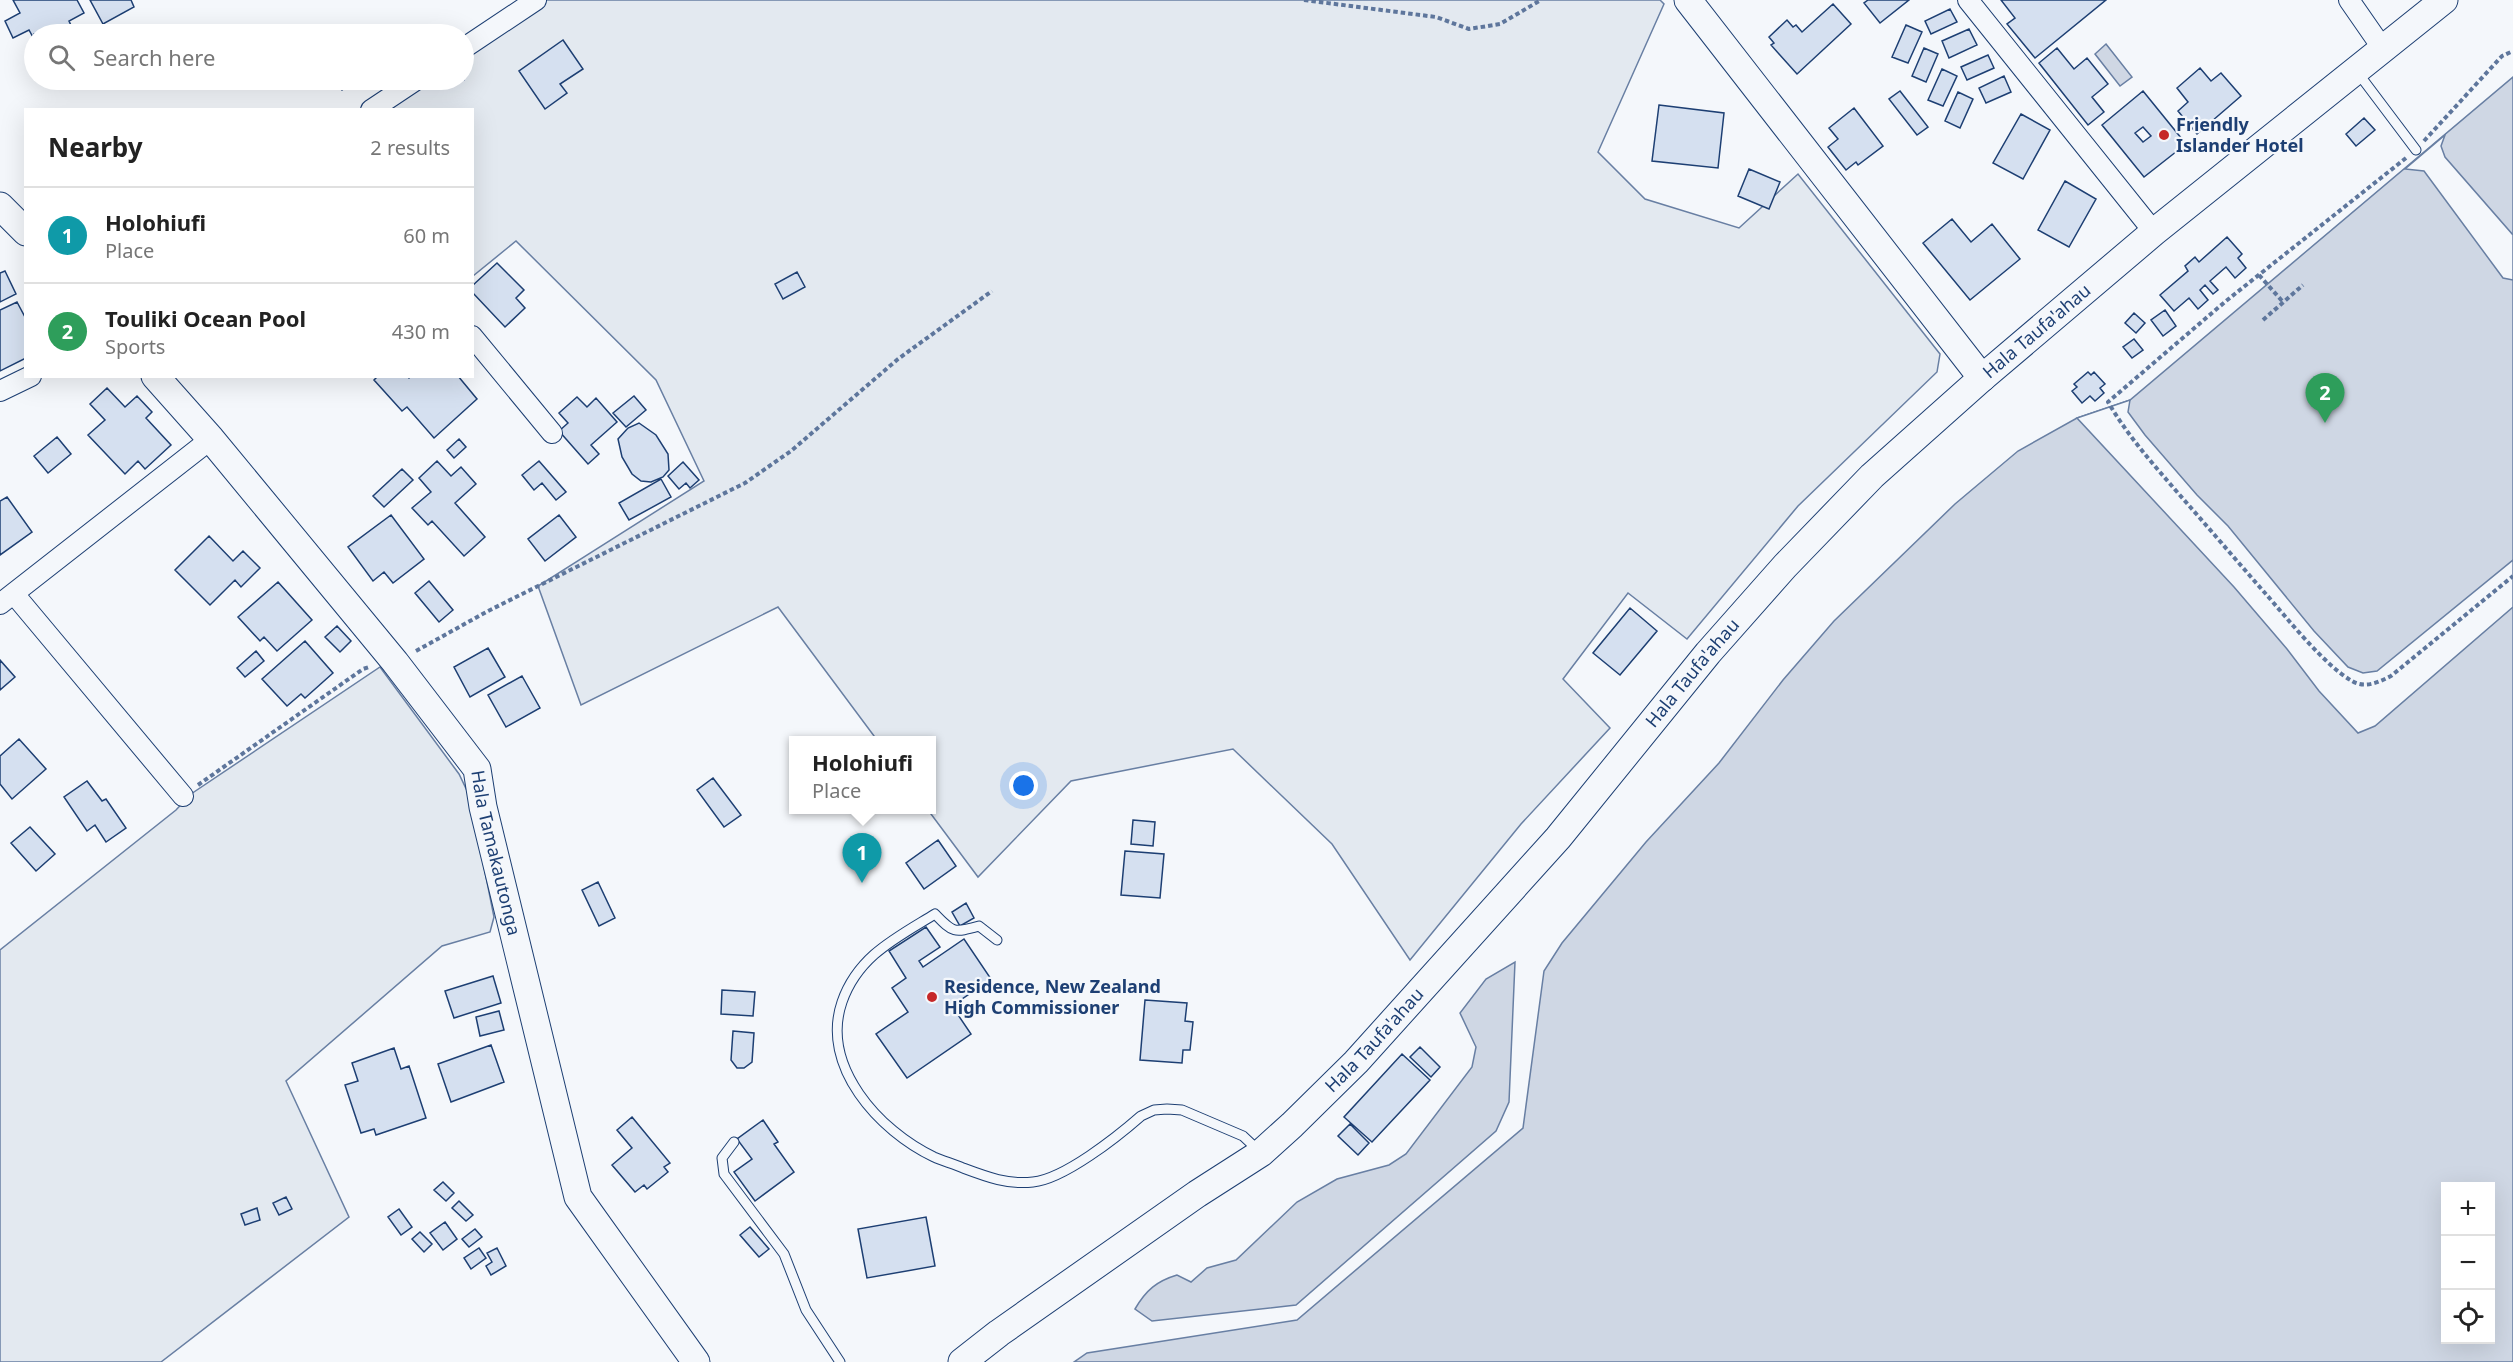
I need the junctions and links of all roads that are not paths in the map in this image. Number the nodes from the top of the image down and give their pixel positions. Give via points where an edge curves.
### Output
1 (536, 0) edge
2 (1688, 0) edge
3 (1968, 0) edge
4 (2349, 0) edge
5 (2444, 0) edge
6 (474, 41) edge
7 (2383, 49) junction
8 (2356, 71) junction
9 (401, 90) edge
10 (374, 108) edge
11 (2416, 150) road end
12 (0, 206) edge
13 (24, 229) edge
14 (2154, 232) junction
15 (474, 338) edge
16 (27, 378) edge
17 (156, 378) edge
18 (1982, 378) junction
19 (0, 391) edge
20 (552, 433) dead end
21 (211, 439) junction
22 (7, 599) edge
23 (183, 796) road end
24 (997, 940) dead end
25 (734, 1142) dead end
26 (1261, 1153) junction
27 (696, 1362) edge
28 (840, 1362) edge
29 (962, 1362) edge

1 - 6 street
2 - 18 street
3 - 14 street
4 - 7 street
5 - 7 street, Hala Taufa'ahau
7 - 8 street, Hala Taufa'ahau
8 - 11 lane
8 - 14 street, Hala Taufa'ahau
9 - 10 street
12 - 13 street
14 - 18 street, Hala Taufa'ahau
15 - 20 street
16 - 19 street
17 - 21 street, Hala Tamakautonga
18 - 26 street, Hala Taufa'ahau via 1872,476 1785,566 1708,653 1558,838 1356,1062
21 - 22 street
21 - 27 street, Hala Tamakautonga via 395,662 477,769 578,1197
22 - 23 street
24 - 26 lane via 979,926 958,932 949,929 935,914 878,948 857,973 842,1001 837,1024 838,1048 849,1076 869,1107 897,1133 933,1156 1007,1183 1036,1182 1068,1169 1141,1116 1167,1108 1182,1110 1243,1136
25 - 28 lane via 722,1158 722,1170 784,1254 806,1310
26 - 29 street, Hala Taufa'ahau via 1197,1194

